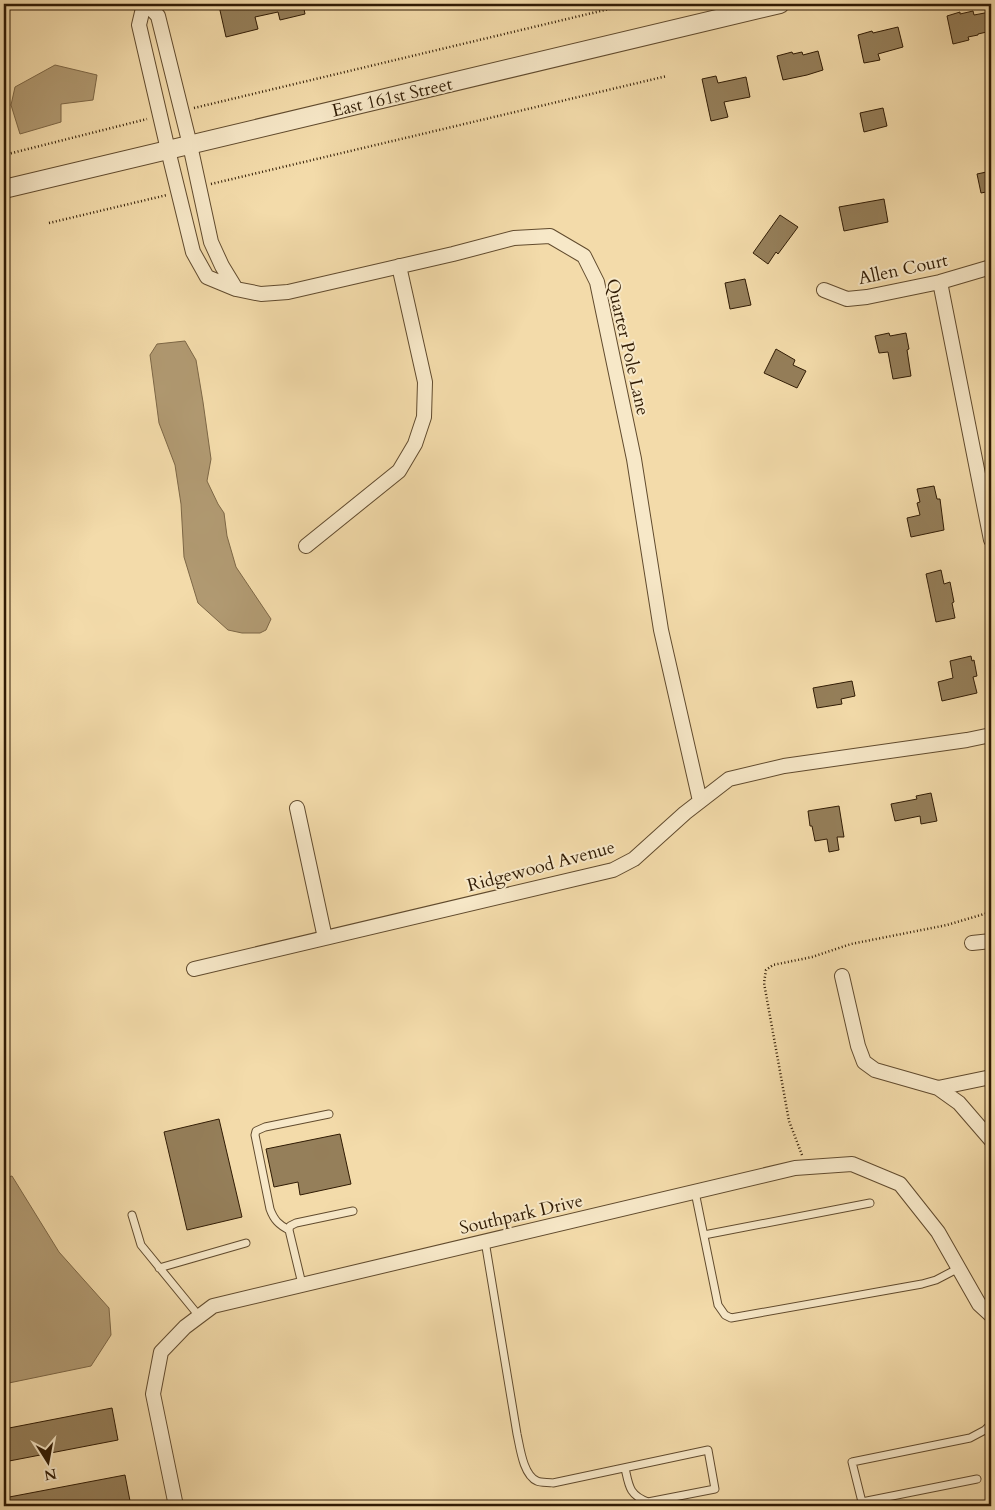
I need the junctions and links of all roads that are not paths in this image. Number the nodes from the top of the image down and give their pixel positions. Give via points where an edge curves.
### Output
1 (146, 4) edge
2 (780, 4) edge
3 (190, 145) junction
4 (168, 150) junction
5 (4, 189) edge
6 (399, 266) junction
7 (991, 267) edge
8 (940, 282) junction
9 (236, 289) junction
10 (824, 290) dead end
11 (991, 540) edge
12 (306, 546) dead end
13 (991, 735) edge
14 (700, 801) junction
15 (297, 808) dead end
16 (325, 938) junction
17 (991, 941) edge
18 (972, 943) dead end
19 (194, 969) dead end
20 (842, 976) dead end
21 (991, 1077) edge
22 (938, 1088) junction
23 (329, 1114) dead end
24 (991, 1140) edge
25 (695, 1192) junction
26 (870, 1203) dead end
27 (353, 1211) dead end
28 (132, 1215) dead end
29 (289, 1230) junction
30 (704, 1235) junction
31 (485, 1241) junction
32 (246, 1243) dead end
33 (159, 1268) junction
34 (959, 1268) junction
35 (302, 1284) junction
36 (991, 1315) edge
37 (199, 1316) junction
38 (991, 1424) edge
39 (625, 1468) junction
40 (977, 1479) dead end
41 (176, 1506) edge

1 - 3 street via 158,16
1 - 4 street, Quarter Pole Lane via 139,25
2 - 3 street, East 161st Street
3 - 4 street, East 161st Street
3 - 9 street via 211,242
4 - 5 street, East 161st Street
4 - 9 street, Quarter Pole Lane via 193,252 207,276
6 - 9 street, Quarter Pole Lane via 288,292 261,294
6 - 12 street via 425,382 424,417 415,444 399,471
6 - 14 street, Quarter Pole Lane via 514,238 550,236 584,256 597,282 634,459 661,630
7 - 8 street, Allen Court
8 - 10 street, Allen Court via 846,299
8 - 11 street
13 - 14 street, Ridgewood Avenue via 761,770 729,779
14 - 16 street, Ridgewood Avenue via 634,859 613,870
15 - 16 street
16 - 19 street, Ridgewood Avenue
17 - 18 street
20 - 22 street via 864,1062 875,1070
21 - 22 street
22 - 24 street via 959,1103
23 - 29 lane via 256,1131 270,1210 279,1225
25 - 30 lane
25 - 31 street, Southpark Drive
25 - 34 street, Southpark Drive via 795,1168 852,1164 900,1184 938,1232
26 - 30 lane
27 - 29 lane via 296,1223
28 - 33 lane via 141,1245
29 - 35 lane
30 - 34 lane via 718,1305 725,1316 731,1318 922,1284
31 - 35 street, Southpark Drive
31 - 39 lane via 517,1434 529,1474 537,1481 553,1483
32 - 33 lane
33 - 37 lane
34 - 36 street, Southpark Drive via 979,1304
35 - 37 street, Southpark Drive via 213,1306
37 - 41 street, Southpark Drive via 161,1352 154,1394
38 - 40 lane via 970,1438 852,1462 862,1502
39 - 39 lane via 708,1450 715,1489 648,1502 638,1498 630,1489

